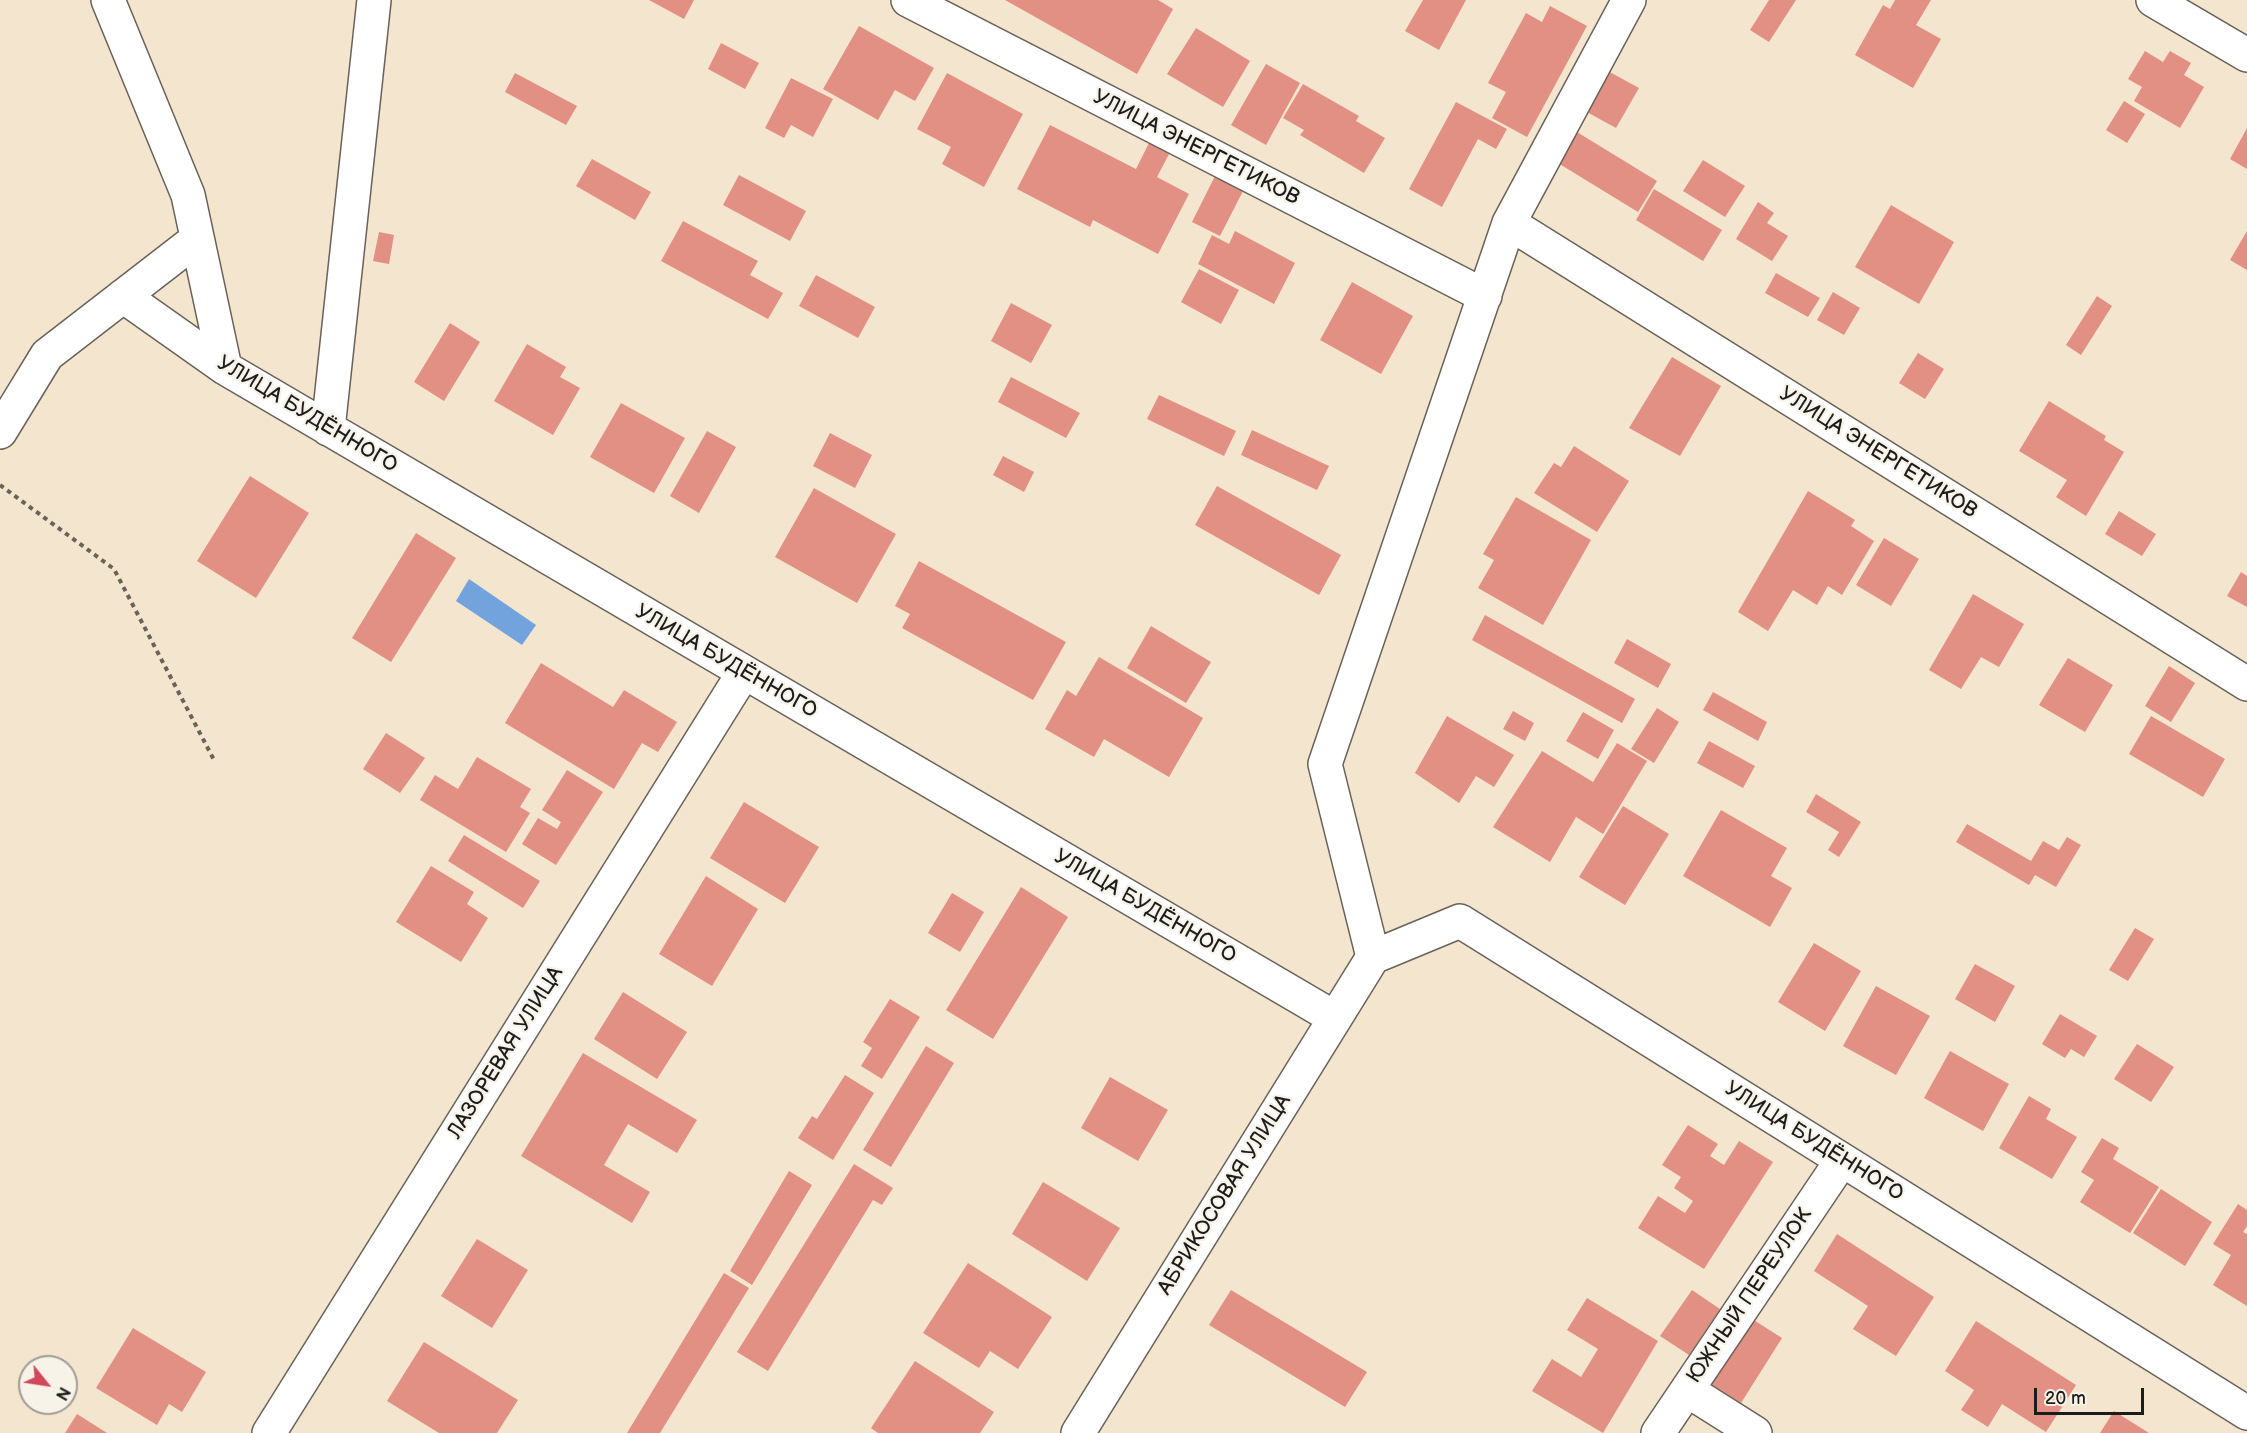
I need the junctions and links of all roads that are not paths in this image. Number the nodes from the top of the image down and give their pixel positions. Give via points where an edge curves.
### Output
1 (108, 0) edge
2 (374, 0) edge
3 (908, 0) edge
4 (1629, 0) edge
5 (2153, 0) edge
6 (2247, 55) edge
7 (1509, 223) junction
8 (197, 239) junction
9 (123, 296) junction
10 (1485, 296) junction
11 (225, 368) junction
12 (328, 429) junction
13 (0, 432) edge
14 (744, 672) junction
15 (2247, 684) edge
16 (1373, 957) junction
17 (1335, 1018) junction
18 (1842, 1160) junction
19 (1687, 1390) junction
20 (2247, 1413) edge
21 (269, 1433) edge
22 (1078, 1433) edge
23 (1658, 1433) edge
24 (1755, 1433) edge

1 - 8 street via 188,195
2 - 12 street
3 - 10 street, УЛИЦА ЭНЕРГЕТИКОВ
4 - 7 street
5 - 6 street
7 - 10 street
7 - 15 street, УЛИЦА ЭНЕРГЕТИКОВ
8 - 9 street
8 - 11 street
9 - 11 street, УЛИЦА БУДЁННОГО
9 - 13 street via 47,355
10 - 16 street via 1325,764
11 - 12 street, УЛИЦА БУДЁННОГО
12 - 14 street, УЛИЦА БУДЁННОГО
14 - 17 street, УЛИЦА БУДЁННОГО
14 - 21 street, ЛАЗОРЕВАЯ УЛИЦА
16 - 17 street, АБРИКОСОВАЯ УЛИЦА
16 - 18 street, УЛИЦА БУДЁННОГО via 1460,921
17 - 22 street, АБРИКОСОВАЯ УЛИЦА
18 - 19 street, ЮЖНЫЙ ПЕРЕУЛОК
18 - 20 street, УЛИЦА БУДЁННОГО
19 - 23 street, ЮЖНЫЙ ПЕРЕУЛОК
19 - 24 street

